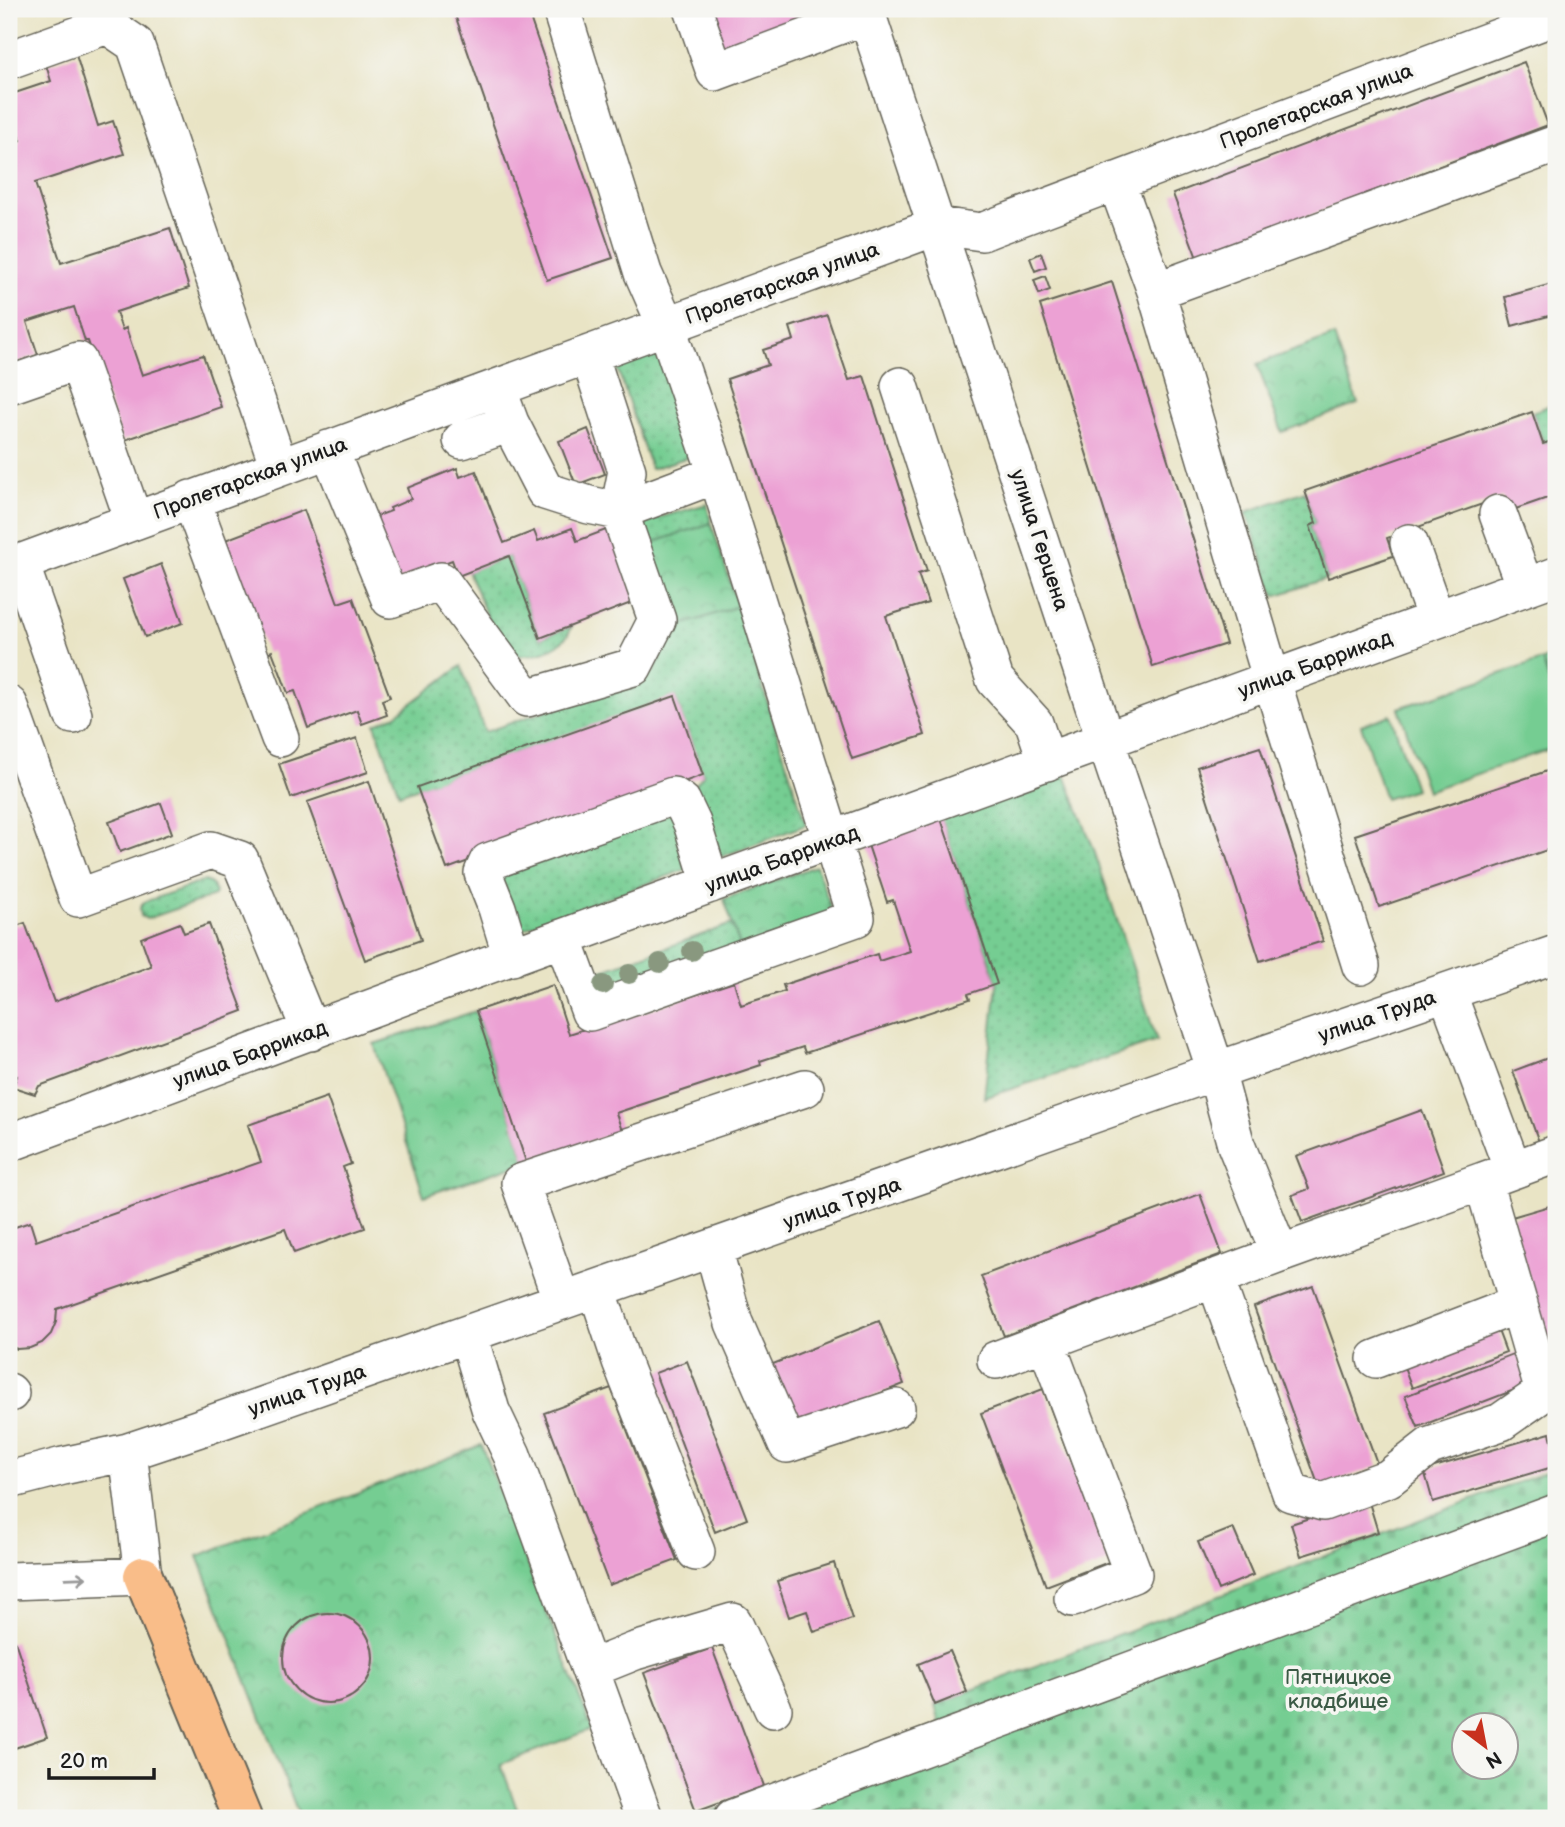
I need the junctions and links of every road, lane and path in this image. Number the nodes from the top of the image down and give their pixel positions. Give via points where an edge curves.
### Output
1 (561, 9) edge
2 (693, 9) edge
3 (866, 12) edge
4 (1556, 16) edge
5 (9, 60) edge
6 (1556, 144) edge
7 (1116, 181) junction
8 (937, 226) junction
9 (1156, 291) junction
10 (666, 326) junction
11 (589, 354) junction
12 (9, 385) edge
13 (900, 386) dead end
14 (497, 388) junction
15 (510, 422) junction
16 (462, 440) dead end
17 (329, 449) junction
18 (279, 467) junction
19 (717, 474) junction
20 (191, 499) junction
21 (619, 511) junction
22 (1498, 514) dead end
23 (134, 521) junction
24 (1409, 543) dead end
25 (14, 565) edge
26 (1541, 581) edge
27 (1436, 620) junction
28 (1273, 679) junction
29 (9, 705) edge
30 (73, 715) dead end
31 (280, 738) dead end
32 (1106, 741) junction
33 (1047, 762) junction
34 (831, 841) junction
35 (711, 884) junction
36 (563, 938) junction
37 (1556, 954) edge
38 (512, 957) junction
39 (1362, 966) dead end
40 (1447, 992) junction
41 (311, 1032) junction
42 (1216, 1071) junction
43 (805, 1088) dead end
44 (9, 1143) edge
45 (1556, 1154) edge
46 (1498, 1175) junction
47 (713, 1248) junction
48 (1280, 1254) junction
49 (1215, 1278) junction
50 (597, 1289) junction
51 (562, 1301) junction
52 (1519, 1304) junction
53 (468, 1334) junction
54 (1046, 1342) junction
55 (1376, 1359) dead end
56 (996, 1360) dead end
57 (896, 1408) dead end
58 (128, 1452) junction
59 (9, 1480) edge
60 (1556, 1513) edge
61 (696, 1552) dead end
62 (143, 1576) junction
63 (9, 1581) edge
64 (1073, 1598) dead end
65 (590, 1669) junction
66 (773, 1709) dead end
67 (242, 1818) edge
68 (644, 1818) edge
69 (733, 1818) edge

1 - 10 street via 643,273
2 - 3 street via 715,72
3 - 8 street, улица Герцена
4 - 7 street, Пролетарская улица
5 - 18 street via 107,25 135,44
6 - 9 street
7 - 8 street, Пролетарская улица via 982,232
7 - 9 street
8 - 10 street, Пролетарская улица
8 - 32 street, улица Герцена
9 - 28 street
10 - 11 street, Пролетарская улица
10 - 19 street
11 - 14 street, Пролетарская улица
11 - 21 street via 627,471
12 - 23 street via 78,361
13 - 33 street via 995,680 1034,723
14 - 15 street
14 - 17 street, Пролетарская улица
15 - 16 street
15 - 21 street via 545,491
17 - 18 street, Пролетарская улица
17 - 21 street via 390,599 441,581 527,698 633,667 657,620
18 - 20 street, Пролетарская улица
19 - 21 street
19 - 34 street
20 - 23 street, Пролетарская улица
20 - 31 street
22 - 26 street
23 - 25 street, Пролетарская улица
24 - 27 street
25 - 30 street
26 - 27 street, улица Баррикад
27 - 28 street, улица Баррикад
28 - 32 street, улица Баррикад
28 - 39 street
29 - 41 street via 78,898 211,850 240,860
32 - 33 street, улица Баррикад
32 - 42 street, улица Герцена
33 - 34 street, улица Баррикад
34 - 35 street, улица Баррикад
34 - 36 street via 856,918 841,924 590,1012
35 - 36 street, улица Баррикад
35 - 38 street via 692,824 682,802 673,796 488,862 483,873
36 - 38 street, улица Баррикад
37 - 40 street, улица Труда
38 - 41 street, улица Баррикад
40 - 42 street, улица Труда
40 - 46 street
41 - 44 street, улица Баррикад
42 - 47 street, улица Труда
42 - 48 street, улица Герцена via 1236,1145
43 - 51 street via 520,1183
45 - 46 street
46 - 48 street
46 - 52 street
47 - 50 street, улица Труда
47 - 57 street via 734,1323 787,1444
48 - 49 street
49 - 52 street via 1291,1493 1324,1502 1389,1478 1430,1446 1501,1422 1544,1392
49 - 54 street
50 - 51 street, улица Труда
50 - 61 street
51 - 53 street, улица Труда
52 - 55 street
53 - 58 street, улица Труда
53 - 65 street via 491,1411 512,1455
54 - 56 street
54 - 64 street via 1132,1574
58 - 59 street, улица Труда
58 - 62 street
60 - 69 street
63 -> 62 street
62 - 67 main road
65 - 66 street via 733,1622
65 - 68 street

